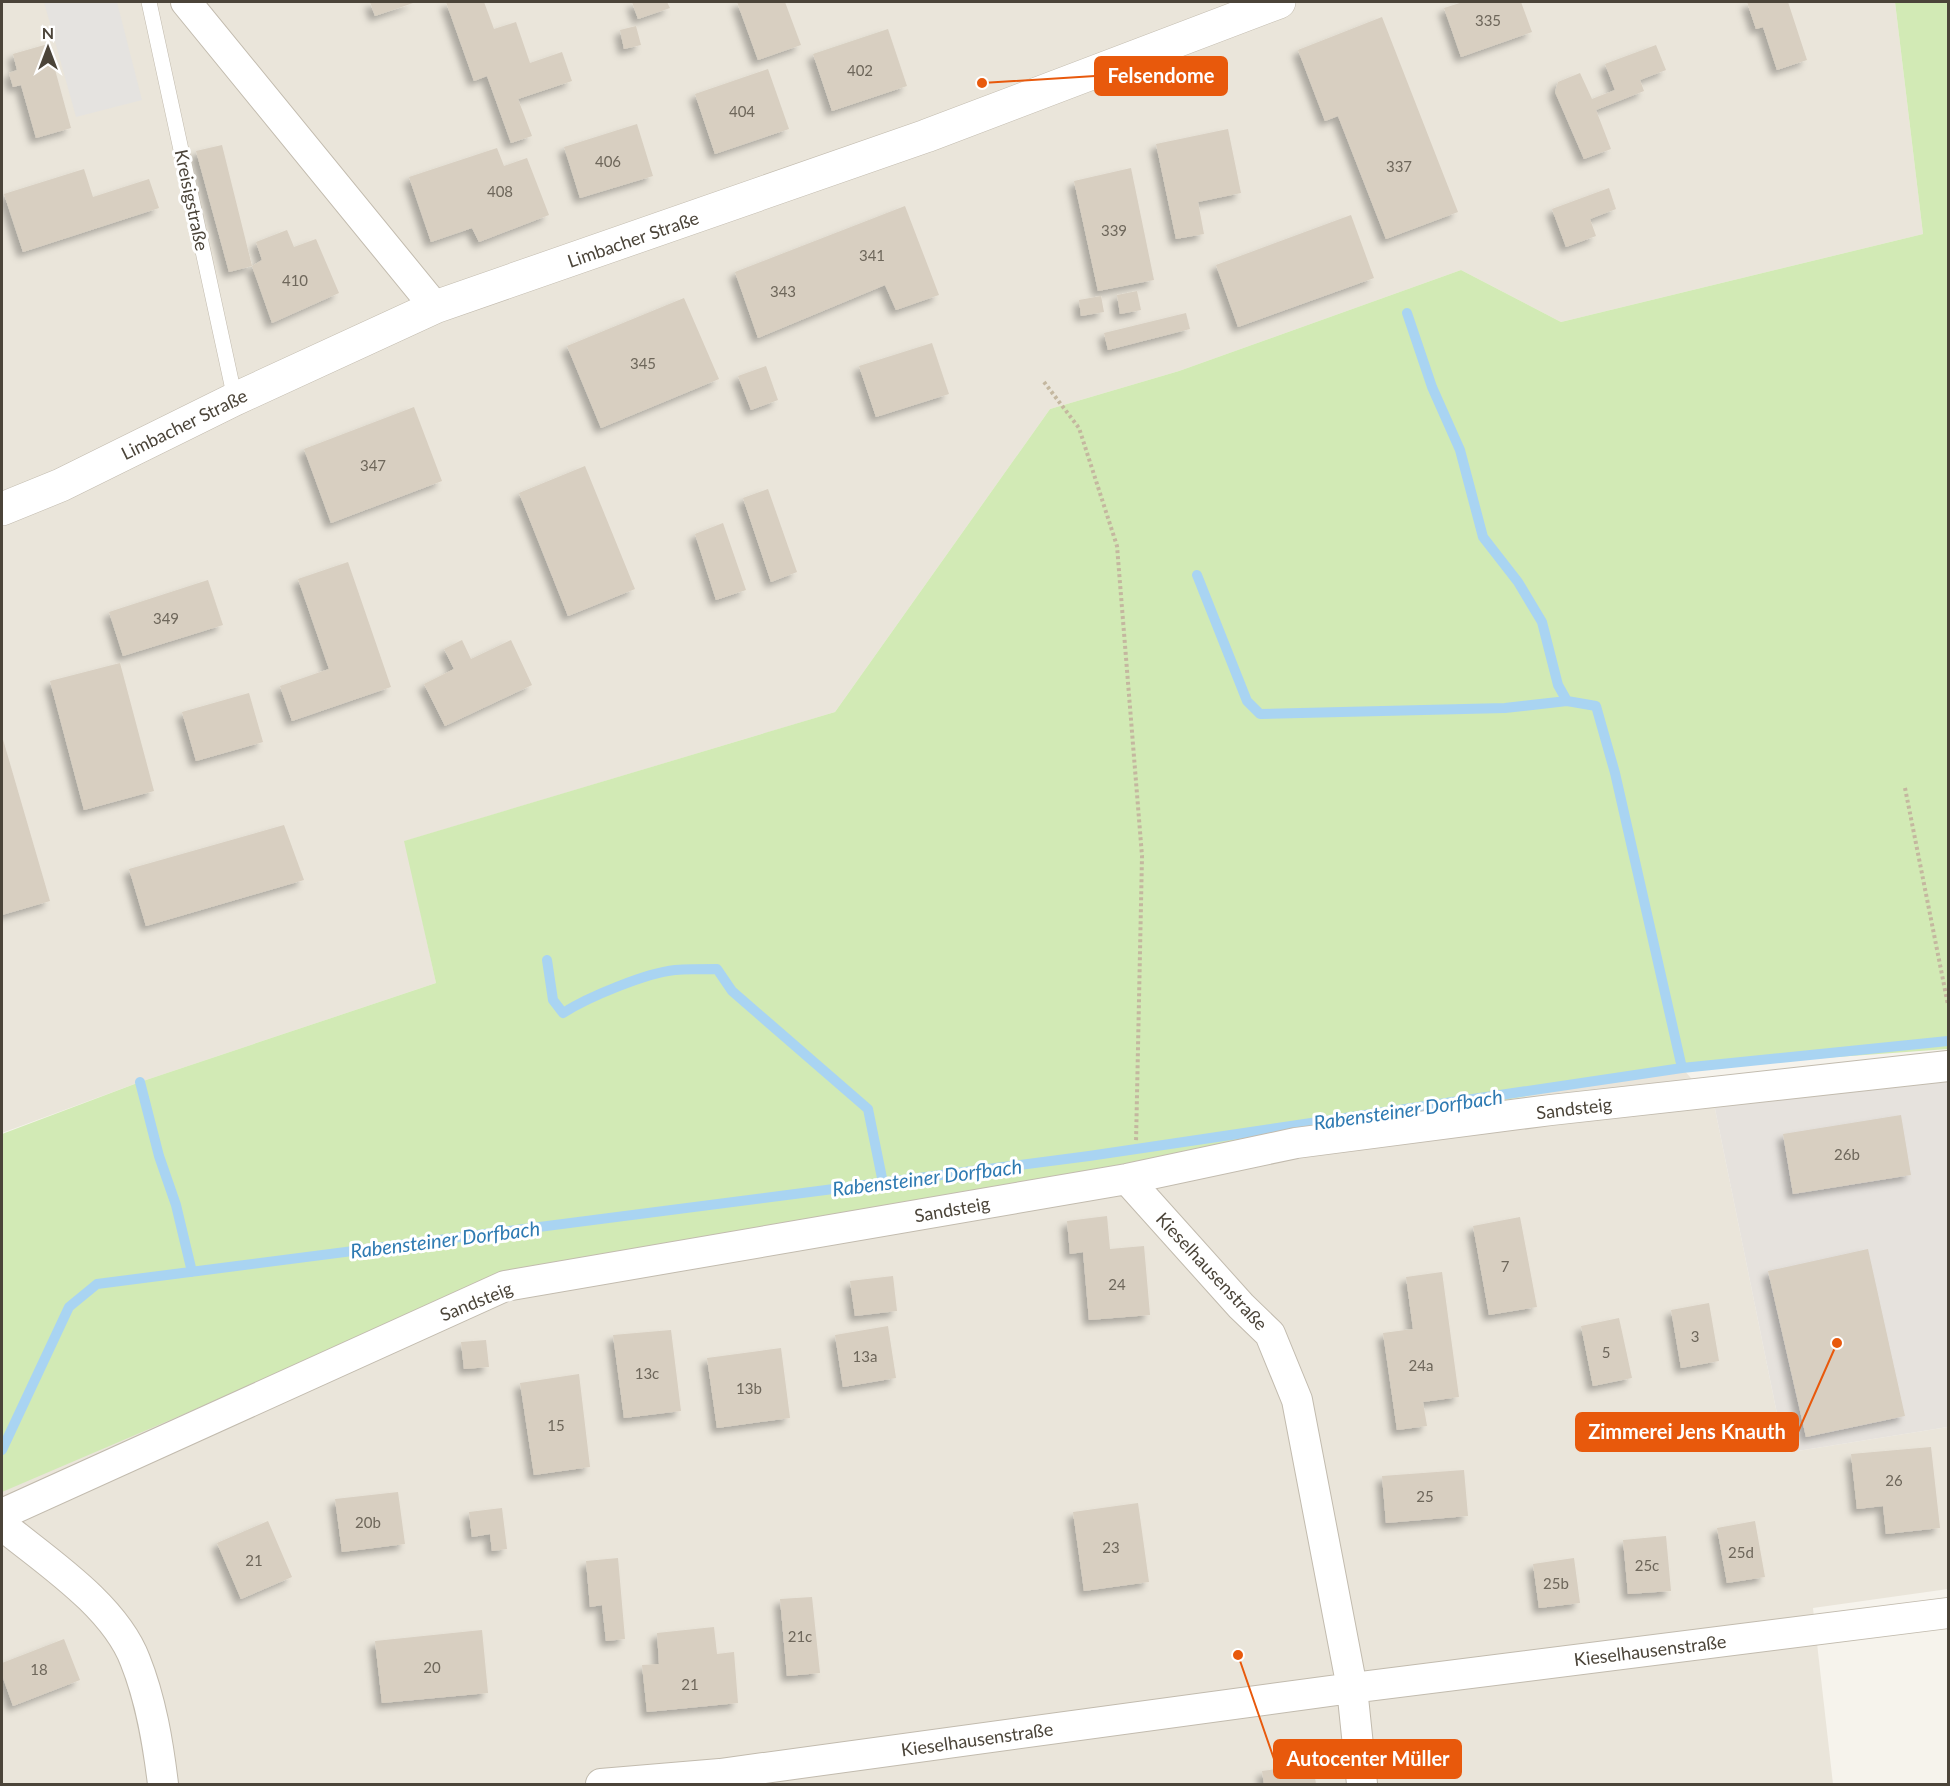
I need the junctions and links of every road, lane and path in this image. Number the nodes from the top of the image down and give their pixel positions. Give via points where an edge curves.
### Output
1 (149, 2) edge
2 (186, 2) edge
3 (1279, 2) edge
4 (435, 307) junction
5 (1044, 382) dead end
6 (235, 399) junction
7 (2, 509) edge
8 (1905, 788) dead end
9 (1948, 1005) edge
10 (1948, 1066) edge
11 (1135, 1137) dead end
12 (1127, 1179) junction
13 (2, 1514) edge
14 (2, 1525) edge
15 (1948, 1613) edge
16 (1352, 1688) junction
17 (163, 1785) edge
18 (602, 1785) edge
19 (1362, 1785) edge

1 - 6 lane, Kreisigstraße
2 - 4 street
3 - 4 street, Limbacher Straße via 926,136
4 - 6 street, Limbacher Straße
5 - 11 path via 1079,428 1117,546 1142,856
6 - 7 street, Limbacher Straße
8 - 9 path
10 - 12 street, Sandsteig via 1296,1143
12 - 13 street, Sandsteig via 505,1286
12 - 16 street, Kieselhausenstraße via 1270,1334 1297,1400
14 - 17 street via 84,1592 112,1622 135,1658 157,1737
15 - 16 street, Kieselhausenstraße
16 - 18 street, Kieselhausenstraße via 732,1772
16 - 19 street, Kieselhausenstraße

